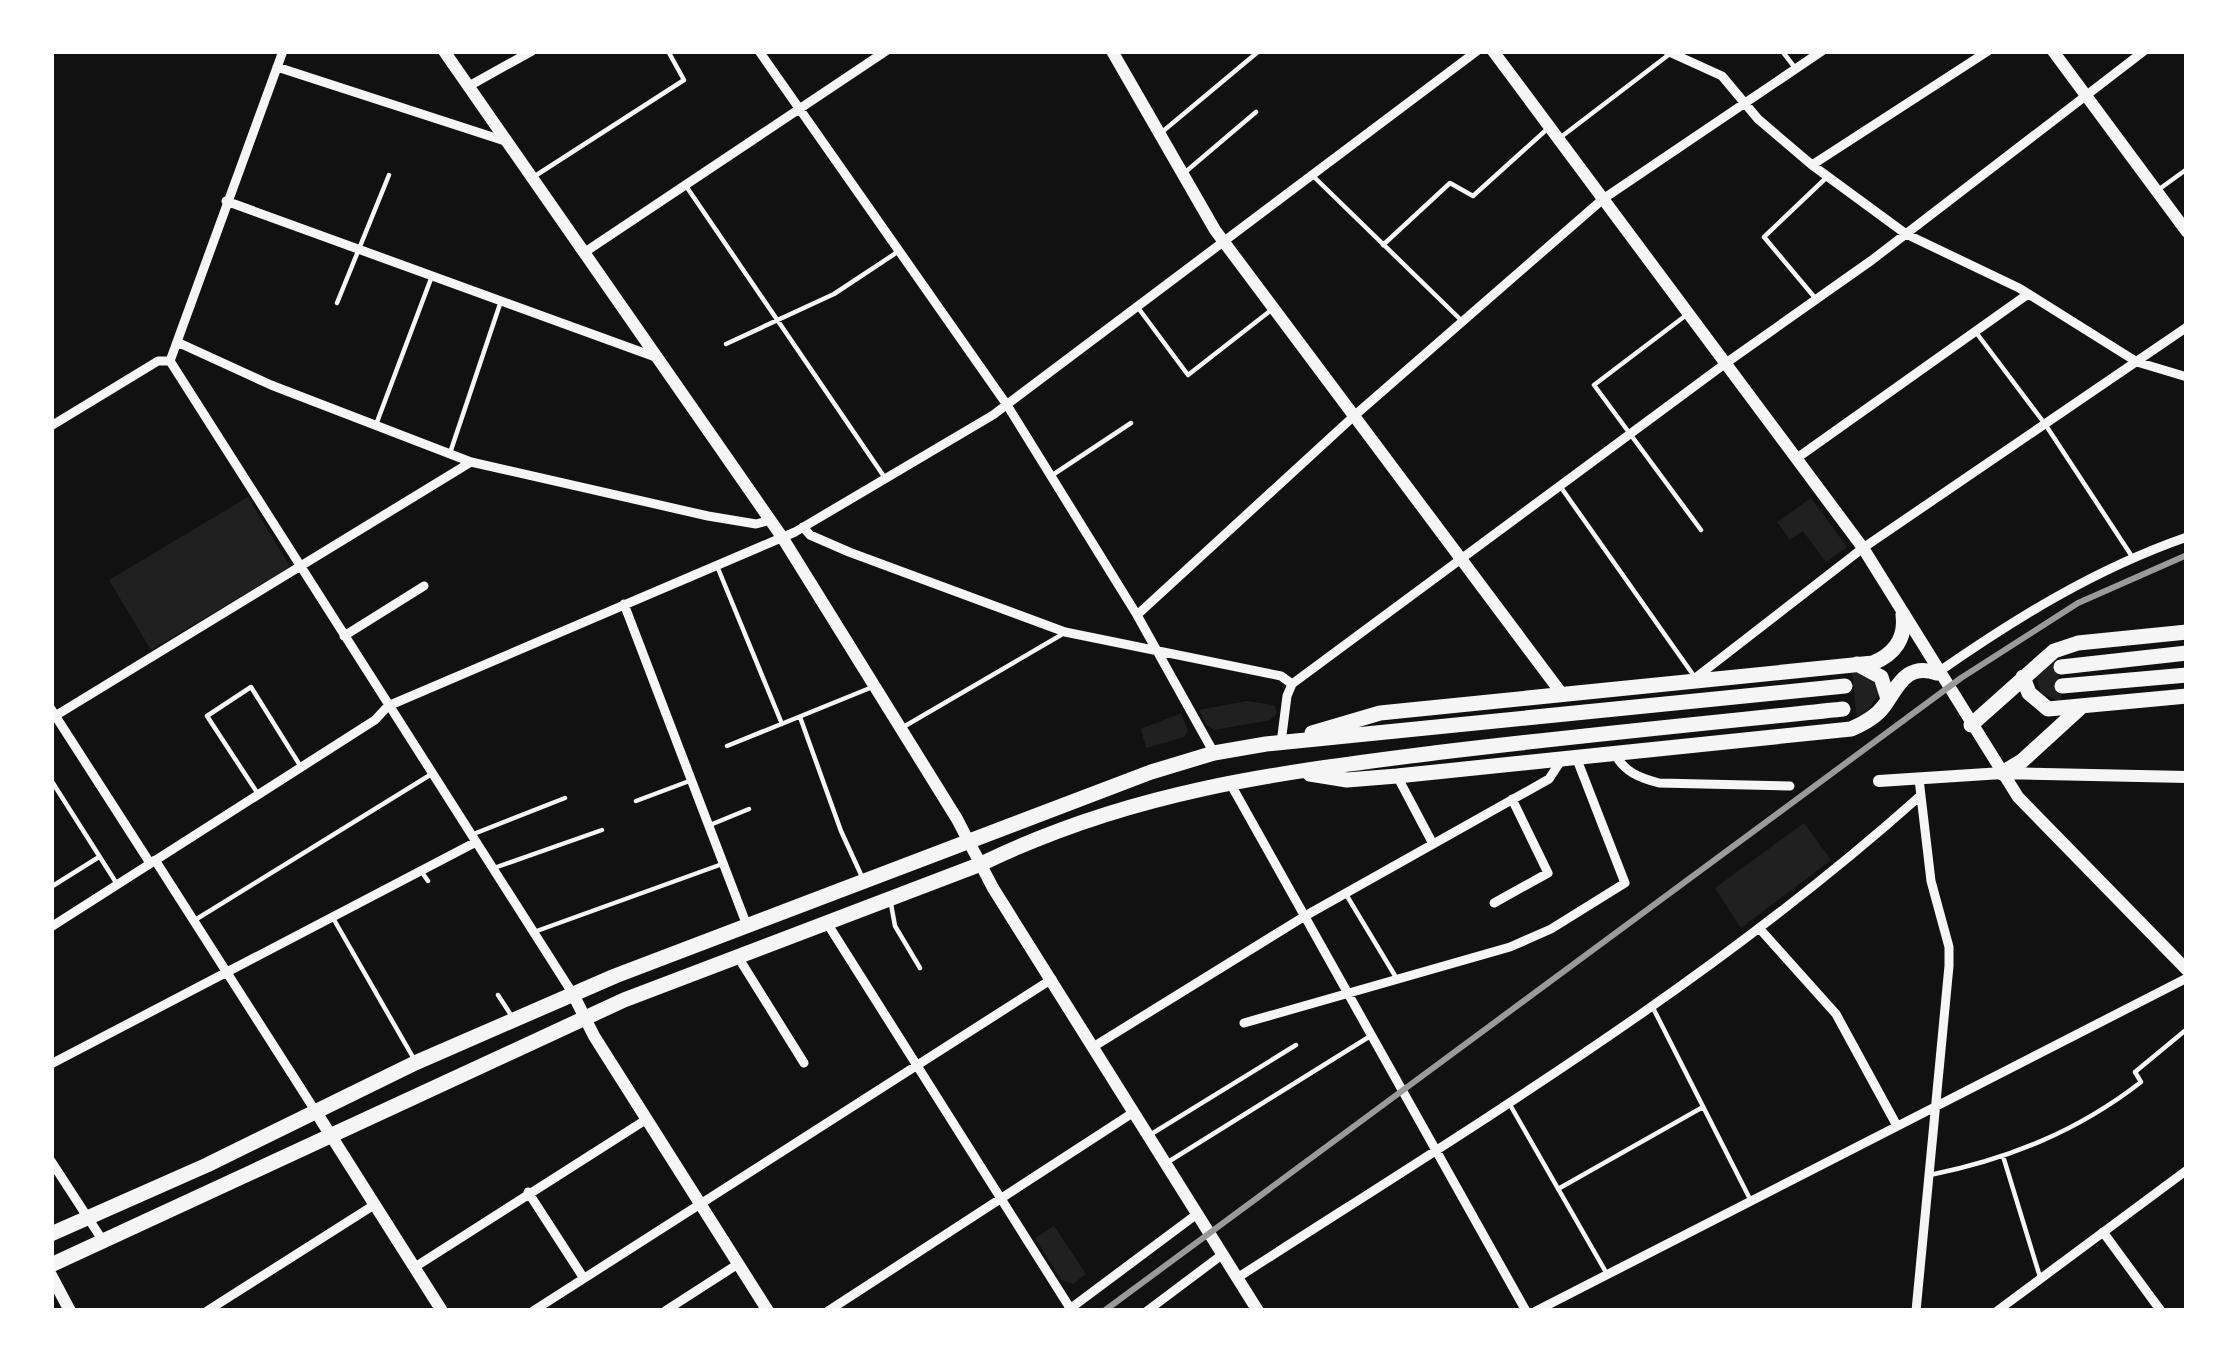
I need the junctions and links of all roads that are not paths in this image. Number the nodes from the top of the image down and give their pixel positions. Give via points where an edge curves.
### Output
1 (283, 51) edge
2 (444, 51) edge
3 (532, 51) edge
4 (668, 51) edge
5 (759, 51) edge
6 (886, 51) edge
7 (1112, 51) edge
8 (1259, 51) edge
9 (1477, 51) edge
10 (1493, 51) edge
11 (1782, 51) edge
12 (1822, 51) edge
13 (1988, 51) edge
14 (2053, 51) edge
15 (2144, 51) edge
16 (1669, 52) edge
17 (277, 68) junction
18 (1796, 69) junction
19 (469, 86) junction
20 (2085, 93) junction
21 (1745, 104) junction
22 (798, 107) junction
23 (1256, 112) dead end
24 (1554, 133) junction
25 (1160, 134) junction
26 (508, 142) junction
27 (1812, 165) junction
28 (2187, 169) edge
29 (389, 175) dead end
30 (1183, 175) junction
31 (1312, 175) junction
32 (1827, 177) junction
33 (533, 178) junction
34 (686, 185) junction
35 (2157, 191) junction
36 (1603, 199) junction
37 (226, 200) junction
38 (2187, 232) edge
39 (1906, 234) junction
40 (1224, 241) junction
41 (1383, 245) junction
42 (358, 250) junction
43 (899, 251) junction
44 (585, 252) junction
45 (432, 276) junction
46 (2028, 294) junction
47 (1817, 301) junction
48 (501, 302) junction
49 (337, 303) dead end
50 (1136, 306) junction
51 (1274, 308) junction
52 (1689, 313) junction
53 (776, 322) junction
54 (1462, 322) junction
55 (2187, 327) edge
56 (1976, 331) junction
57 (177, 342) junction
58 (725, 344) dead end
59 (658, 358) junction
60 (170, 361) junction
61 (2137, 362) junction
62 (1726, 363) junction
63 (2187, 377) edge
64 (1007, 405) junction
65 (1354, 416) junction
66 (1131, 422) dead end
67 (2045, 424) junction
68 (51, 426) edge
69 (375, 428) junction
70 (1629, 435) junction
71 (450, 453) junction
72 (1797, 458) junction
73 (471, 463) junction
74 (1051, 476) junction
75 (885, 478) junction
76 (1560, 486) junction
77 (771, 520) junction
78 (803, 527) junction
79 (1700, 530) dead end
80 (782, 537) junction
81 (2187, 537) edge
82 (1863, 548) junction
83 (2133, 557) junction
84 (1461, 560) junction
85 (299, 566) junction
86 (717, 566) junction
87 (424, 586) dead end
88 (624, 604) junction
89 (1137, 615) junction
90 (1904, 615) junction
91 (1066, 632) junction
92 (2187, 632) edge
93 (344, 636) junction
94 (1158, 652) junction
95 (2187, 653) edge
96 (1856, 664) junction
97 (2061, 667) dead end
98 (1937, 673) junction
99 (2187, 675) edge
100 (2023, 676) junction
101 (1694, 678) junction
102 (1292, 684) junction
103 (875, 686) junction
104 (1845, 686) dead end
105 (2062, 686) dead end
106 (1562, 694) junction
107 (2187, 696) edge
108 (1888, 699) junction
109 (388, 706) junction
110 (2080, 708) junction
111 (1843, 709) dead end
112 (53, 712) edge
113 (800, 717) junction
114 (782, 724) junction
115 (1971, 725) junction
116 (901, 728) junction
117 (1273, 744) junction
118 (727, 746) dead end
119 (1214, 753) junction
120 (1615, 754) junction
121 (1569, 758) junction
122 (302, 767) junction
123 (1289, 771) junction
124 (2002, 773) junction
125 (431, 774) junction
126 (1397, 776) junction
127 (2187, 777) edge
128 (1919, 779) junction
129 (51, 780) edge
130 (692, 780) junction
131 (1880, 781) dead end
132 (1230, 783) junction
133 (1790, 786) dead end
134 (258, 794) junction
135 (1920, 796) junction
136 (566, 798) dead end
137 (1512, 799) junction
138 (636, 801) dead end
139 (749, 809) dead end
140 (710, 825) junction
141 (602, 830) dead end
142 (474, 838) junction
143 (969, 843) junction
144 (1433, 844) junction
145 (99, 857) junction
146 (153, 861) junction
147 (724, 863) junction
148 (981, 864) junction
149 (494, 868) junction
150 (865, 882) junction
151 (117, 884) junction
152 (51, 887) edge
153 (1345, 893) junction
154 (890, 898) junction
155 (1493, 903) dead end
156 (1305, 916) junction
157 (333, 918) junction
158 (195, 920) junction
159 (746, 923) junction
160 (827, 923) junction
161 (51, 927) edge
162 (1759, 928) junction
163 (535, 932) junction
164 (738, 957) junction
165 (920, 968) dead end
166 (228, 973) junction
167 (2187, 974) edge
168 (1052, 979) junction
169 (1397, 979) junction
170 (1348, 992) junction
171 (498, 994) dead end
172 (573, 994) junction
173 (1652, 1006) junction
174 (584, 1018) junction
175 (514, 1020) junction
176 (1244, 1023) dead end
177 (2187, 1029) edge
178 (1372, 1035) junction
179 (1296, 1045) dead end
180 (1094, 1047) junction
181 (416, 1063) junction
182 (804, 1063) dead end
183 (51, 1064) edge
184 (918, 1064) junction
185 (1938, 1102) junction
186 (1509, 1103) junction
187 (1703, 1107) junction
188 (316, 1112) junction
189 (1134, 1112) junction
190 (647, 1119) junction
191 (1896, 1124) junction
192 (330, 1135) junction
193 (1148, 1136) junction
194 (1436, 1150) junction
195 (2003, 1156) junction
196 (51, 1161) edge
197 (1165, 1163) junction
198 (2187, 1169) edge
199 (1929, 1175) junction
200 (66, 1184) junction
201 (1558, 1189) junction
202 (54, 1190) dead end
203 (528, 1192) junction
204 (1000, 1199) junction
205 (1750, 1200) junction
206 (374, 1204) junction
207 (698, 1204) junction
208 (1197, 1214) junction
209 (87, 1218) junction
210 (2103, 1232) junction
211 (51, 1234) edge
212 (104, 1241) junction
213 (1223, 1254) junction
214 (738, 1264) junction
215 (51, 1265) edge
216 (415, 1267) junction
217 (1607, 1274) junction
218 (51, 1275) edge
219 (584, 1277) junction
220 (1237, 1278) junction
221 (2041, 1278) junction
222 (57, 1300) edge
223 (1068, 1310) edge
224 (70, 1311) edge
225 (207, 1311) edge
226 (442, 1311) edge
227 (533, 1311) edge
228 (665, 1311) edge
229 (768, 1311) edge
230 (828, 1311) edge
231 (1147, 1311) edge
232 (1258, 1311) edge
233 (1526, 1311) edge
234 (1536, 1311) edge
235 (1916, 1311) edge
236 (1997, 1311) edge
237 (2161, 1311) edge

1 - 17 street
2 - 19 street
3 - 19 street
4 - 33 lane via 684,80
5 - 22 street
6 - 22 street
7 - 25 street
8 - 25 lane
9 - 31 street
10 - 24 street
11 - 18 lane
12 - 18 street
13 - 27 street
14 - 20 street
15 - 20 street
16 - 21 street via 1722,76
16 - 24 lane
17 - 26 street
17 - 37 street
18 - 21 street
19 - 26 street
20 - 35 street
20 - 39 street
21 - 27 street
21 - 36 street
22 - 34 street
22 - 43 street
23 - 30 lane
24 - 36 street
24 - 41 lane via 1473,196 1450,183
25 - 30 street
26 - 33 street
27 - 32 street
28 - 35 lane
29 - 42 lane
30 - 40 street
31 - 40 street
31 - 41 lane
32 - 39 street
32 - 47 lane via 1764,237
33 - 44 street
34 - 44 street
34 - 53 lane
35 - 38 street
36 - 52 street
36 - 54 street
37 - 42 street
37 - 57 street
39 - 46 street
39 - 47 street
40 - 50 street
40 - 51 street
41 - 54 lane
42 - 45 street
42 - 49 lane
43 - 53 lane
43 - 64 street
44 - 59 street
45 - 48 street
45 - 69 lane
46 - 56 street
46 - 61 street
47 - 62 street
48 - 59 street
48 - 71 lane
50 - 51 lane via 1188,376
50 - 64 street
51 - 65 street
52 - 62 street
52 - 70 lane via 1594,385
53 - 58 lane
53 - 75 lane
54 - 65 street
55 - 61 street
56 - 67 lane
56 - 72 street
57 - 60 street
57 - 69 street
59 - 77 street
60 - 68 street
60 - 85 street
61 - 63 street
61 - 67 street
62 - 70 street
62 - 72 street
64 - 74 street
64 - 75 street
65 - 84 street
65 - 89 street
66 - 74 lane
67 - 82 street
67 - 83 lane
69 - 71 street
70 - 76 street
70 - 79 lane
71 - 73 street
72 - 82 street
73 - 77 street via 686,512
73 - 85 street
74 - 89 street
75 - 78 street
76 - 84 street
76 - 101 lane
77 - 80 street
78 - 80 street
78 - 91 street via 849,552
80 - 86 street
80 - 103 street
81 - 83 street
82 - 90 street
82 - 101 street
83 - 98 street
84 - 102 street
84 - 106 street
85 - 93 street
85 - 112 street
86 - 88 street
86 - 114 lane
87 - 93 street
88 - 109 street
88 - 130 street
89 - 94 street
90 - 96 main road via 1893,651
90 - 98 street
91 - 94 street
91 - 116 lane
92 - 100 main road via 2078,643
93 - 109 street
94 - 102 street
94 - 119 street
95 - 97 main road
96 - 101 main road
96 - 108 main road via 1880,677
98 - 108 main road via 1910,673
98 - 115 street
99 - 105 main road
100 - 110 main road via 2037,703
100 - 115 main road
101 - 106 main road
102 - 117 street
103 - 113 lane
103 - 116 street
104 - 117 main road
106 - 117 main road via 1380,712
107 - 110 main road
108 - 120 main road via 1851,729
109 - 122 street
109 - 125 street
110 - 124 main road
111 - 123 main road
112 - 146 street
113 - 114 lane
113 - 150 lane
114 - 118 lane
115 - 124 street
116 - 143 street
117 - 119 main road
119 - 143 main road
120 - 121 main road
120 - 133 street via 1640,778 1659,783
121 - 126 main road
121 - 137 street
121 - 169 street via 1625,883 1510,947
122 - 134 street
122 - 134 lane via 250,688 207,716
123 - 126 main road via 1347,780
123 - 132 main road
124 - 127 street
124 - 128 street
124 - 167 street
125 - 142 street
125 - 158 lane
126 - 144 street
128 - 131 street
128 - 135 street
129 - 145 lane
130 - 138 lane
130 - 140 street
132 - 148 main road via 1107,811
132 - 156 street
134 - 146 street
135 - 162 street
135 - 185 street via 1949,947
136 - 142 lane
137 - 144 street
137 - 155 street via 1549,873
139 - 140 lane
140 - 147 street
141 - 149 lane
142 - 149 street
142 - 157 street via 425,876
143 - 148 street
143 - 150 main road
144 - 153 street
145 - 151 lane
145 - 152 lane
146 - 151 street
146 - 158 street
147 - 159 street
147 - 163 lane
148 - 154 main road
148 - 168 street
149 - 163 street
150 - 159 main road
151 - 161 street
153 - 156 street
153 - 169 lane
154 - 160 main road
154 - 165 lane via 895,926
156 - 170 street
156 - 180 street
157 - 166 street
157 - 181 lane
158 - 166 street
159 - 172 main road
160 - 164 main road
160 - 184 street
162 - 173 street
162 - 191 street via 1836,1014
163 - 172 street
164 - 174 main road
164 - 182 street
166 - 183 street
166 - 188 street
167 - 185 street
168 - 180 street
168 - 184 street
169 - 170 street
170 - 176 street
170 - 178 street
171 - 175 lane
172 - 174 street
172 - 175 main road
173 - 186 street
173 - 187 lane
174 - 190 street
174 - 192 main road
175 - 181 main road
177 - 195 lane via 2135,1072 2141,1082 2110,1106
178 - 194 street
178 - 197 lane
179 - 193 lane
180 - 189 street
181 - 188 main road
184 - 204 street
184 - 207 street
185 - 191 street
185 - 199 street
186 - 194 street
186 - 201 lane
187 - 201 lane
187 - 205 lane
188 - 192 street
188 - 209 main road
189 - 193 street
189 - 204 street
190 - 203 street
190 - 207 street
191 - 205 street
192 - 206 street
192 - 212 main road
193 - 197 street
194 - 220 street
194 - 233 street
195 - 199 lane
195 - 221 lane
196 - 200 street
197 - 208 street
198 - 210 street
199 - 235 street
200 - 202 street
200 - 209 street
201 - 217 lane
203 - 216 street
203 - 219 street
204 - 223 street
204 - 230 street
205 - 217 street
206 - 216 street
206 - 225 street
207 - 214 street
207 - 219 street
208 - 213 street
208 - 223 street
209 - 211 main road
209 - 212 street
210 - 221 street
210 - 237 street
212 - 215 main road
213 - 220 street
213 - 231 street
214 - 228 street
214 - 229 street
216 - 226 street
217 - 234 street
218 - 222 street
219 - 227 street
220 - 232 street
221 - 236 street
222 - 224 street

